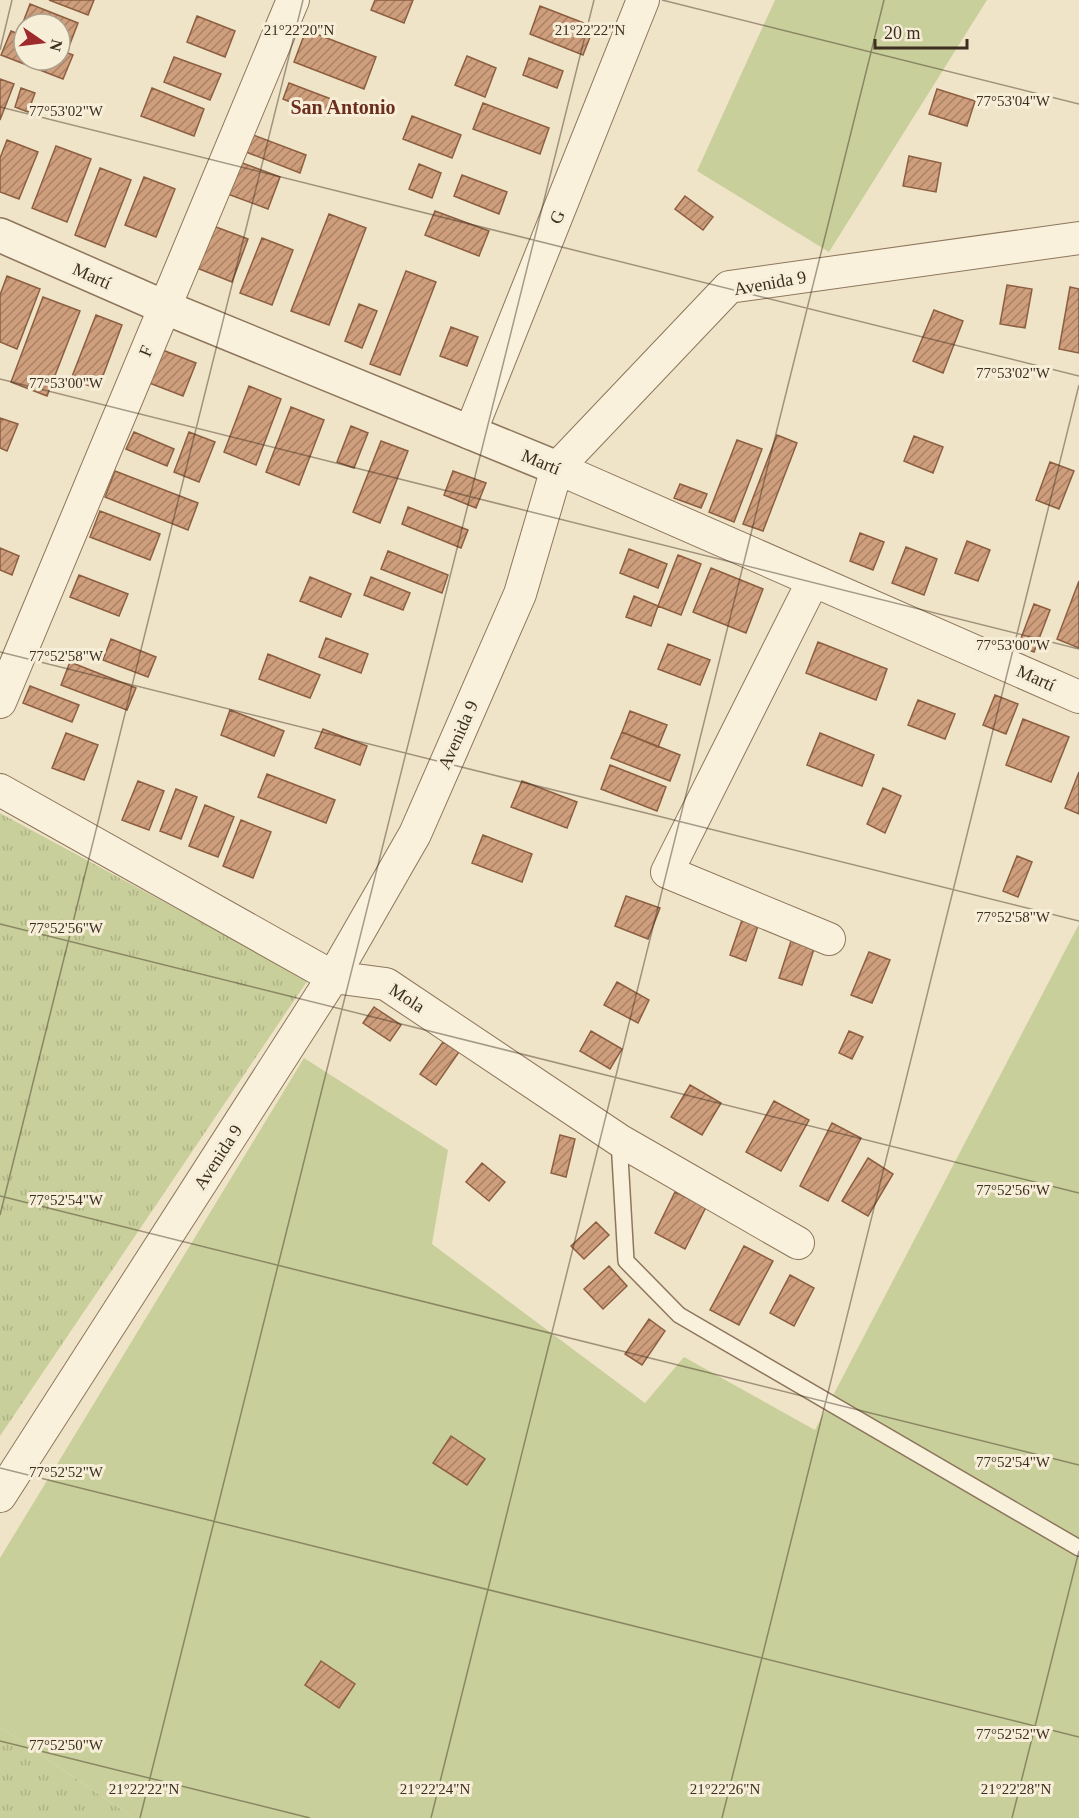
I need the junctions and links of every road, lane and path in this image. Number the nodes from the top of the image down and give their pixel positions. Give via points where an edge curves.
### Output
1 (293, 0) edge
2 (643, 0) edge
3 (0, 235) edge
4 (1079, 238) edge
5 (164, 307) junction
6 (470, 433) junction
7 (557, 468) junction
8 (813, 581) junction
9 (1079, 697) edge
10 (0, 702) edge
11 (0, 790) edge
12 (829, 939) dead end
13 (333, 977) junction
14 (619, 1140) junction
15 (798, 1243) dead end
16 (0, 1496) edge
17 (1079, 1548) edge

1 - 5 street, F
2 - 6 street, G
3 - 5 street, Martí
4 - 7 street, Avenida 9 via 729,287
5 - 6 street, Martí
5 - 10 street, F
6 - 7 street, Martí
7 - 8 street, Martí
7 - 13 street, Avenida 9 via 520,594 415,834
8 - 9 street, Martí
8 - 12 street via 667,872
11 - 13 street, Mola
13 - 14 street, Mola via 386,984
13 - 16 street, Avenida 9
14 - 15 street, Mola
14 - 17 lane via 626,1261 679,1315

